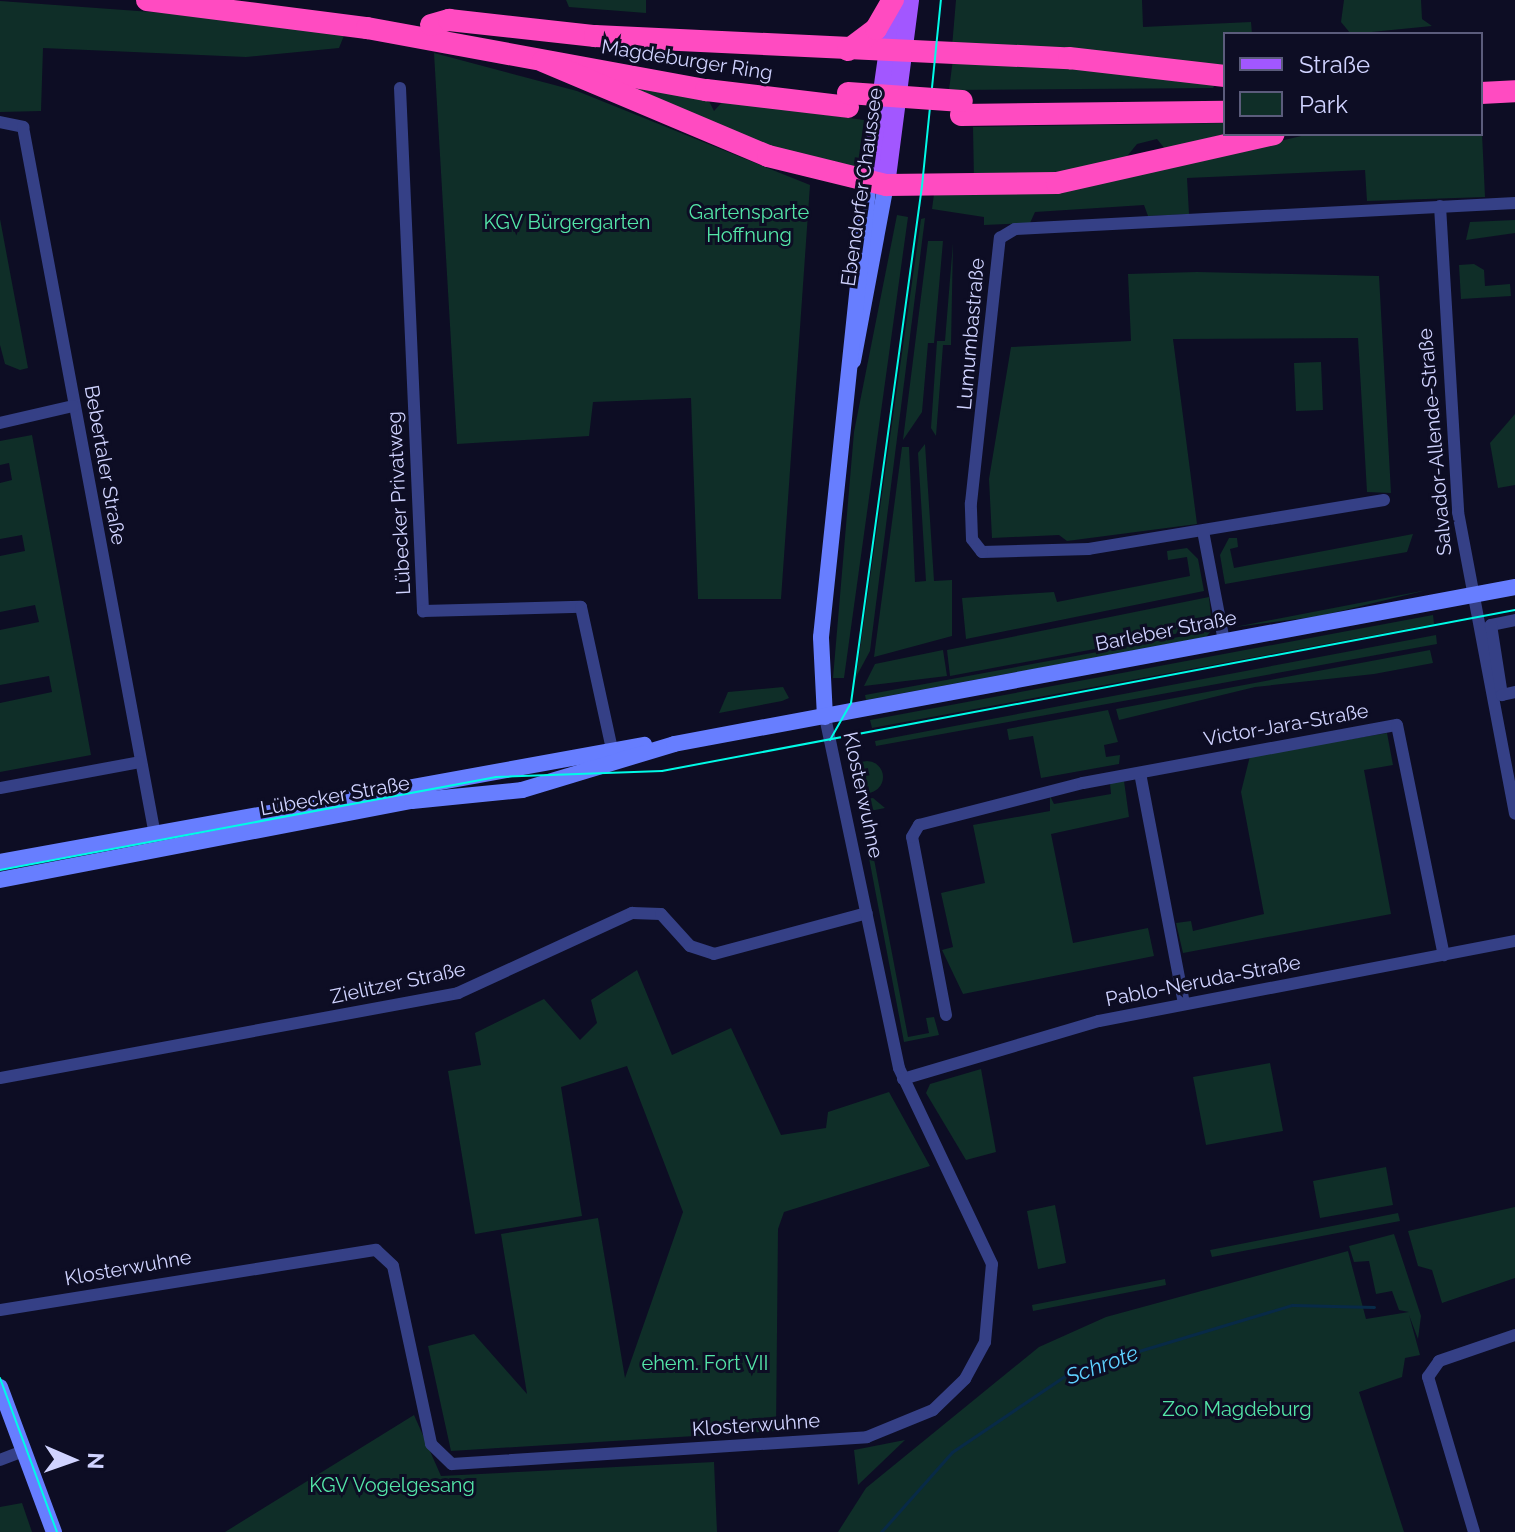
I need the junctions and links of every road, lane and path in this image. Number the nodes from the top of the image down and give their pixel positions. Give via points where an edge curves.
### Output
1 (147, 0) edge
2 (270, 0) edge
3 (894, 0) edge
4 (910, 0) edge
5 (431, 25) junction
6 (848, 50) junction
7 (896, 51) junction
8 (543, 61) junction
9 (1223, 76) edge
10 (1515, 77) edge
11 (1483, 79) edge
12 (400, 88) dead end
13 (1515, 91) edge
14 (1483, 93) edge
15 (1223, 98) edge
16 (848, 100) junction
17 (962, 108) junction
18 (1223, 112) edge
19 (0, 122) edge
20 (1265, 136) edge
21 (877, 184) junction
22 (1515, 203) edge
23 (1440, 206) junction
24 (73, 406) junction
25 (0, 423) edge
26 (1384, 500) dead end
27 (1203, 531) junction
28 (1515, 587) edge
29 (1472, 594) junction
30 (1515, 620) edge
31 (1224, 641) junction
32 (1515, 692) edge
33 (825, 717) junction
34 (674, 744) junction
35 (612, 749) junction
36 (140, 762) junction
37 (1140, 773) junction
38 (0, 788) edge
39 (1515, 814) edge
40 (155, 835) junction
41 (0, 862) edge
42 (0, 880) edge
43 (867, 913) junction
44 (1515, 941) edge
45 (1444, 955) junction
46 (1184, 1004) junction
47 (946, 1015) dead end
48 (0, 1078) edge
49 (903, 1079) junction
50 (0, 1310) edge
51 (1515, 1335) edge
52 (0, 1387) edge
53 (24, 1451) junction
54 (0, 1460) edge
55 (54, 1532) edge
56 (1474, 1532) edge

1 - 8 highway, Magdeburger Ring via 367,28
2 - 5 highway, Magdeburger Ring
3 - 6 highway via 876,29
3 - 7 main road, Ebendorfer Chaussee
4 - 7 main road, Ebendorfer Chaussee
5 - 6 highway via 449,20
5 - 16 highway, Magdeburger Ring
6 - 7 highway
7 - 9 highway via 1069,58
7 - 21 main road, Ebendorfer Chaussee
8 - 16 highway, Magdeburger Ring
8 - 21 highway via 740,146
10 - 11 highway
12 - 35 street, Lübecker Privatweg via 423,611 581,607
13 - 14 highway
15 - 17 highway, Magdeburger Ring
16 - 17 highway, Magdeburger Ring, bridge
17 - 18 highway, Magdeburger Ring
19 - 24 street, Bebertaler Straße via 23,127
20 - 21 highway via 1057,183
21 - 33 main road, Ebendorfer Chaussee via 847,378 818,683
22 - 23 street
23 - 27 street, Lumumbastraße via 1015,229 1000,238 972,492 976,547 989,554 1089,549
23 - 29 street, Salvador-Allende-Straße via 1455,483
24 - 25 street
24 - 36 street, Bebertaler Straße
26 - 27 street, Lumumbastraße
27 - 31 street
28 - 29 main road, Barleber Straße
29 - 31 main road, Barleber Straße
29 - 39 street, Salvador-Allende-Straße
30 - 32 street via 1491,625 1502,695
31 - 33 main road, Barleber Straße
33 - 34 main road, Lübecker Straße
33 - 43 street, Klosterwuhne
34 - 35 main road, Lübecker Straße
34 - 42 main road, Lübecker Straße via 522,790 412,801
35 - 40 main road, Lübecker Straße
36 - 38 street
36 - 40 street, Bebertaler Straße
37 - 45 street, Victor-Jara-Straße via 1397,725
37 - 46 street
37 - 47 street, Victor-Jara-Straße via 914,829
40 - 41 main road, Lübecker Straße
43 - 48 street, Zielitzer Straße via 714,954 690,946 661,914 632,913 458,993
43 - 49 street, Klosterwuhne
44 - 45 street, Pablo-Neruda-Straße
45 - 46 street, Pablo-Neruda-Straße
46 - 49 street, Pablo-Neruda-Straße via 1051,1033
49 - 50 street, Klosterwuhne via 982,1231 994,1293 985,1342 965,1379 933,1410 887,1433 446,1463 423,1417 393,1266 372,1249
51 - 56 street via 1439,1361 1428,1377
52 - 53 main road
53 - 54 street
53 - 55 main road

